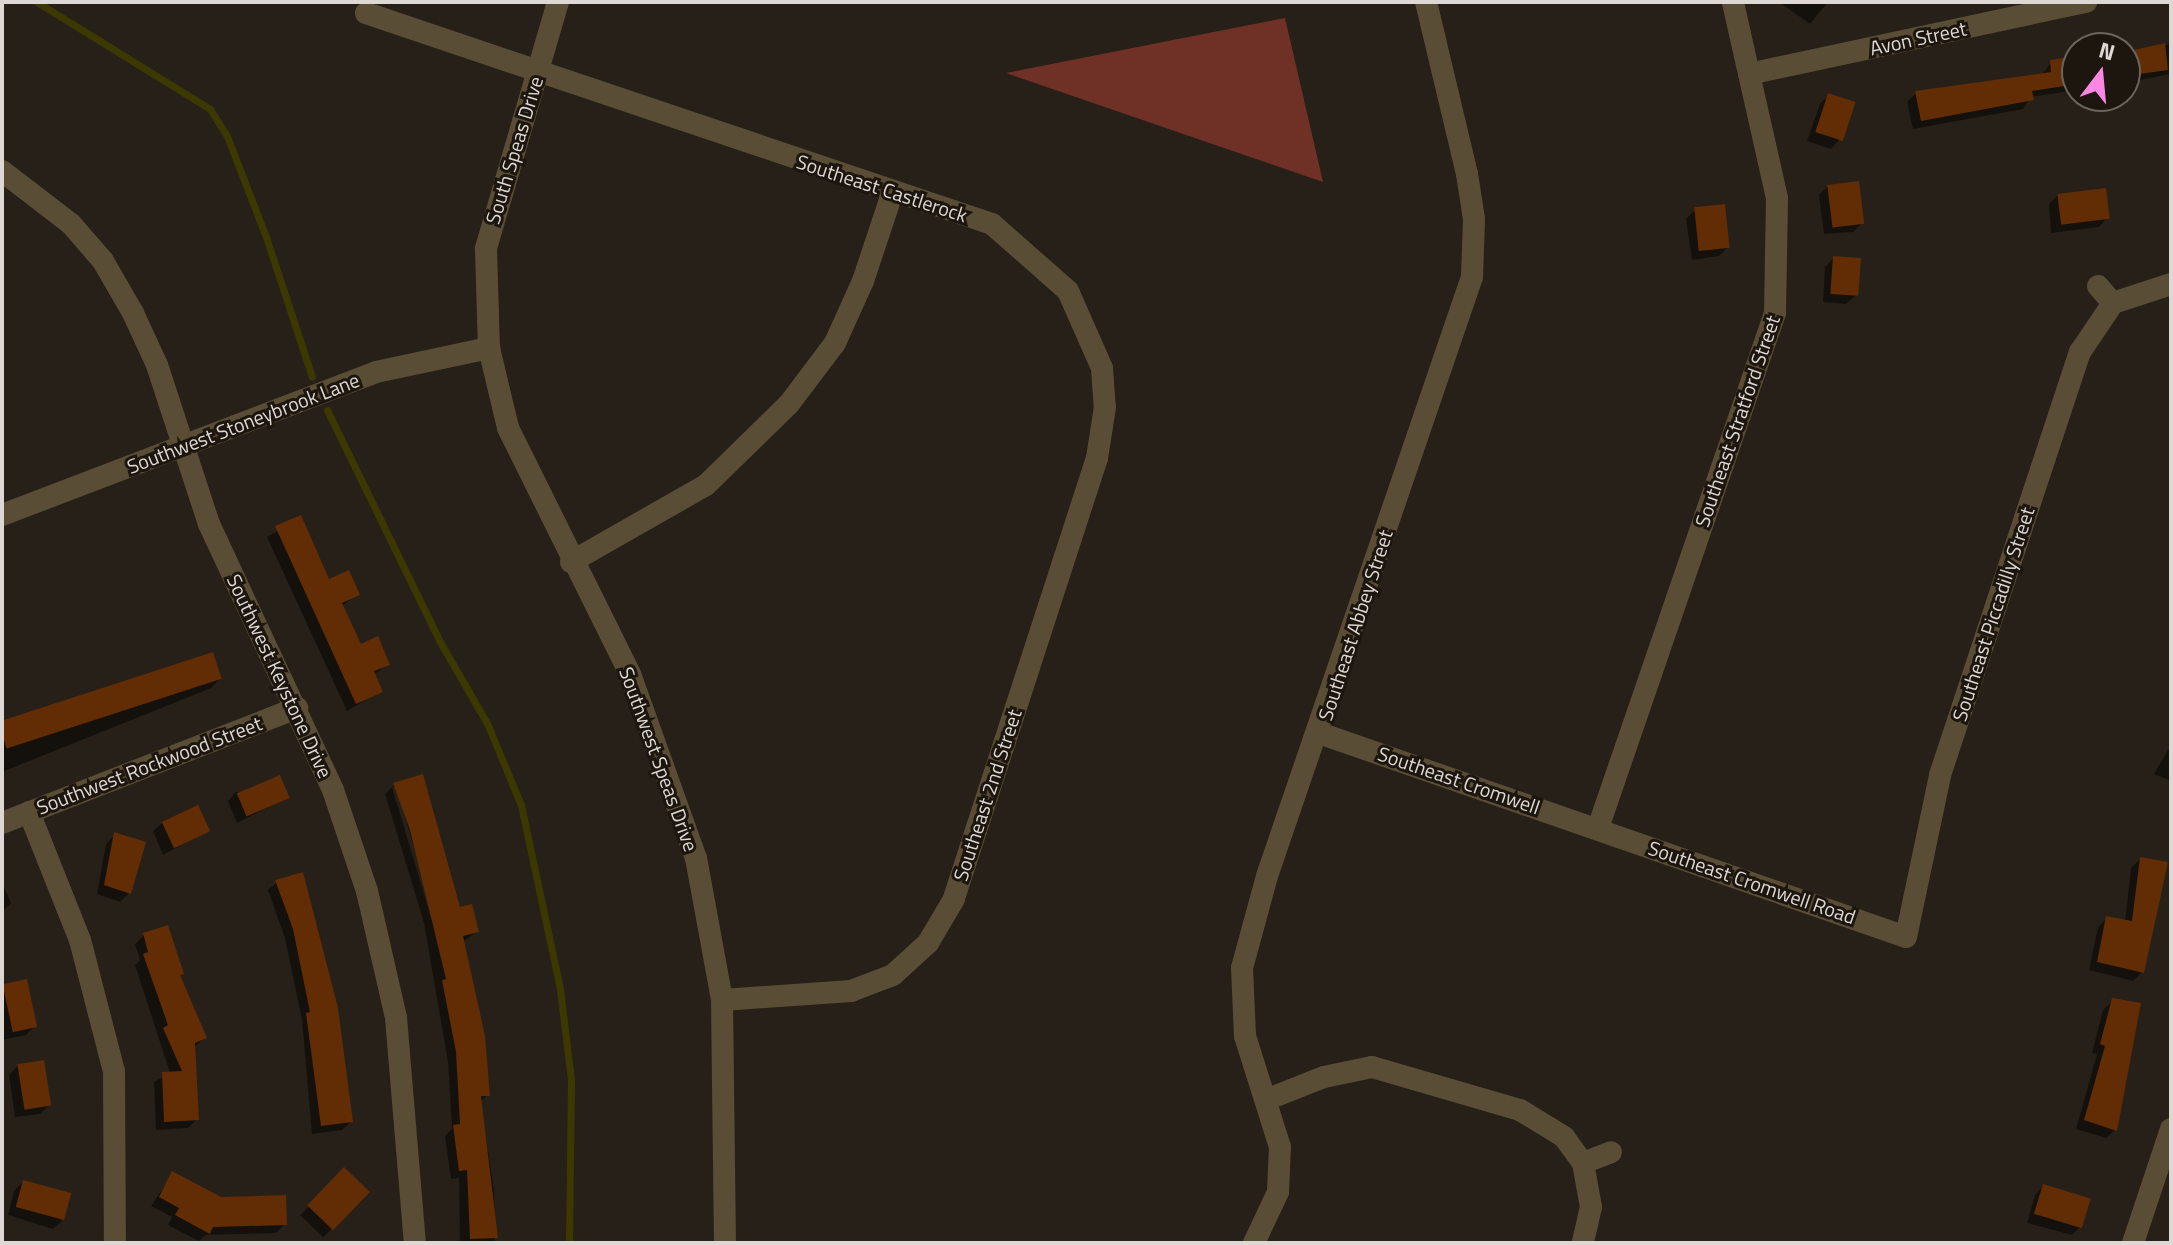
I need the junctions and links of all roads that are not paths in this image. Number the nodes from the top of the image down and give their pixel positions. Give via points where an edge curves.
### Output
1 (558, 2) edge
2 (1426, 2) edge
3 (1733, 2) edge
4 (2086, 2) edge
5 (366, 13) dead end
6 (536, 74) junction
7 (1749, 74) junction
8 (2, 171) edge
9 (893, 191) junction
10 (2171, 284) edge
11 (489, 348) junction
12 (1101, 431) joint
13 (183, 446) junction
14 (2, 515) edge
15 (571, 562) junction
16 (297, 708) junction
17 (1319, 733) junction
18 (29, 812) junction
19 (2, 823) edge
20 (1598, 828) junction
21 (1906, 937) joint
22 (722, 1000) junction
23 (1268, 1099) junction
24 (2171, 1129) edge
25 (1611, 1152) dead end
26 (1583, 1163) junction
27 (115, 1243) edge
28 (415, 1243) edge
29 (725, 1243) edge
30 (1254, 1243) edge
31 (1583, 1243) edge
32 (2133, 1243) edge

1 - 6 street, South Speas Drive
2 - 17 street, Southeast Abbey Street via 1467,174 1474,219 1472,277
3 - 7 street, Southeast Stratford Street
4 - 7 street, Avon Street
5 - 6 street, Southeast Castlerock
6 - 9 street, Southeast Castlerock
6 - 11 street, South Speas Drive via 486,249
7 - 20 street, Southeast Stratford Street via 1777,198 1775,313
8 - 13 street, Southwest Keystone Drive via 71,224 103,261 157,365
9 - 12 street, Southeast Castlerock via 992,224 1068,291 1102,368
9 - 15 street via 863,281 835,343 789,404 706,485
10 - 21 street, Southeast Piccadilly Street via 2106,295 2080,352 1940,775
11 - 13 street, Southwest Stoneybrook Lane via 376,372
11 - 15 street, Southwest Speas Drive via 508,428
12 - 22 street, Southeast 2nd Street via 1097,458 954,899 928,943 893,975 851,991
13 - 14 street, Southwest Stoneybrook Lane
13 - 16 street, Southwest Keystone Drive via 209,524
15 - 22 street, Southwest Speas Drive via 630,674 664,762 696,858
16 - 18 street, Southwest Rockwood Street
16 - 28 street, Southwest Keystone Drive via 333,790 367,891 396,1018
17 - 20 street, Southeast Cromwell
17 - 23 street, Southeast Abbey Street via 1267,876 1242,968 1245,1036
18 - 19 street, Southwest Rockwood Street
18 - 27 street via 80,940 114,1071
20 - 21 street, Southeast Cromwell Road
22 - 29 street, Southwest Speas Drive
23 - 26 street via 1324,1077 1372,1067 1520,1110 1564,1137
23 - 30 street, Southeast Abbey Street via 1280,1147 1278,1192
24 - 32 street
25 - 26 street
26 - 31 street via 1591,1207

